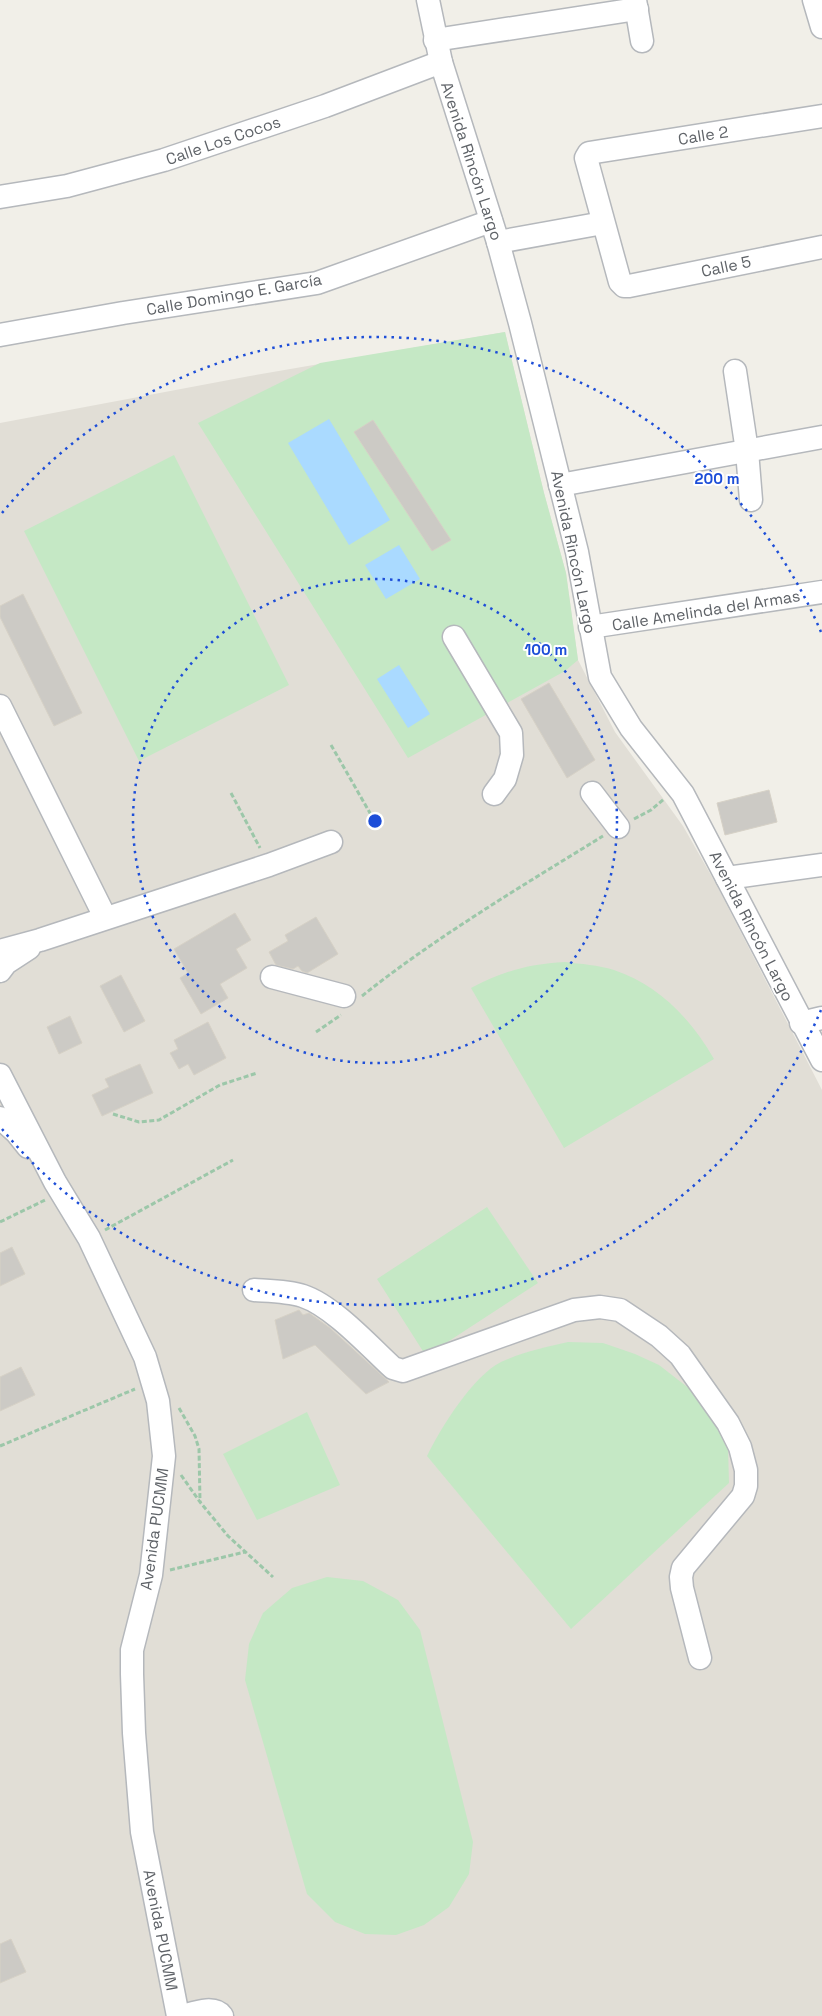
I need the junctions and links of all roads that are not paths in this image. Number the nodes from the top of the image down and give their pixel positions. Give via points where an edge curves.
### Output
1 (428, 0) edge
2 (814, 0) edge
3 (636, 5) edge
4 (822, 27) edge
5 (436, 40) junction
6 (642, 41) dead end
7 (441, 62) junction
8 (822, 116) edge
9 (0, 197) edge
10 (491, 221) junction
11 (603, 223) junction
12 (498, 242) junction
13 (822, 247) edge
14 (0, 335) edge
15 (735, 371) dead end
16 (822, 437) edge
17 (747, 451) junction
18 (560, 486) junction
19 (751, 500) dead end
20 (822, 592) edge
21 (590, 628) junction
22 (454, 637) dead end
23 (0, 706) edge
24 (592, 793) dead end
25 (494, 794) dead end
26 (618, 827) road end
27 (331, 842) dead end
28 (822, 865) edge
29 (727, 878) junction
30 (106, 917) junction
31 (40, 940) junction
32 (0, 951) edge
33 (0, 971) edge
34 (272, 977) dead end
35 (350, 998) road end
36 (812, 1021) edge
37 (822, 1060) edge
38 (0, 1075) edge
39 (0, 1118) edge
40 (58, 1187) junction
41 (254, 1290) dead end
42 (700, 1658) dead end
43 (223, 2015) edge
44 (178, 2016) edge
45 (183, 2016) edge

1 - 5 street, Avenida Rincón Largo
2 - 4 street
3 - 5 street
3 - 6 street
5 - 7 street, Avenida Rincón Largo
7 - 9 street, Calle Los Cocos via 325,106 164,160 67,186
7 - 10 street, Avenida Rincón Largo
8 - 11 street, Calle 2 via 589,153 586,158
10 - 12 street, Avenida Rincón Largo
10 - 14 street, Calle Domingo E. García via 310,284
11 - 12 street
11 - 13 street, Calle 5 via 620,282 624,286
12 - 18 street, Avenida Rincón Largo
15 - 17 street
16 - 17 street
17 - 18 street
17 - 19 street
18 - 21 street, Avenida Rincón Largo via 577,552
20 - 21 street, Calle Amelinda del Armas
21 - 29 street, Avenida Rincón Largo via 600,677 631,728 678,787
22 - 25 street via 511,733 512,756 505,779
23 - 30 street
24 - 26 street
27 - 30 street
28 - 29 street
29 - 36 street, Avenida Rincón Largo
30 - 31 street
31 - 32 street
31 - 33 street via 6,963
34 - 35 street
36 - 37 street, Avenida Rincón Largo
38 - 40 street, Avenida PUCMM
39 - 40 street, Avenida PUCMM via 16,1132
40 - 44 street, Avenida PUCMM via 93,1247 145,1357 158,1401 164,1456 151,1575 132,1650 132,1674 142,1832
41 - 42 street via 290,1293 314,1301 345,1323 394,1368 403,1371 574,1310 600,1307 620,1310 659,1336 680,1355 728,1423 740,1447 746,1470 743,1496 683,1568 682,1588
43 - 45 street via 204,2011

